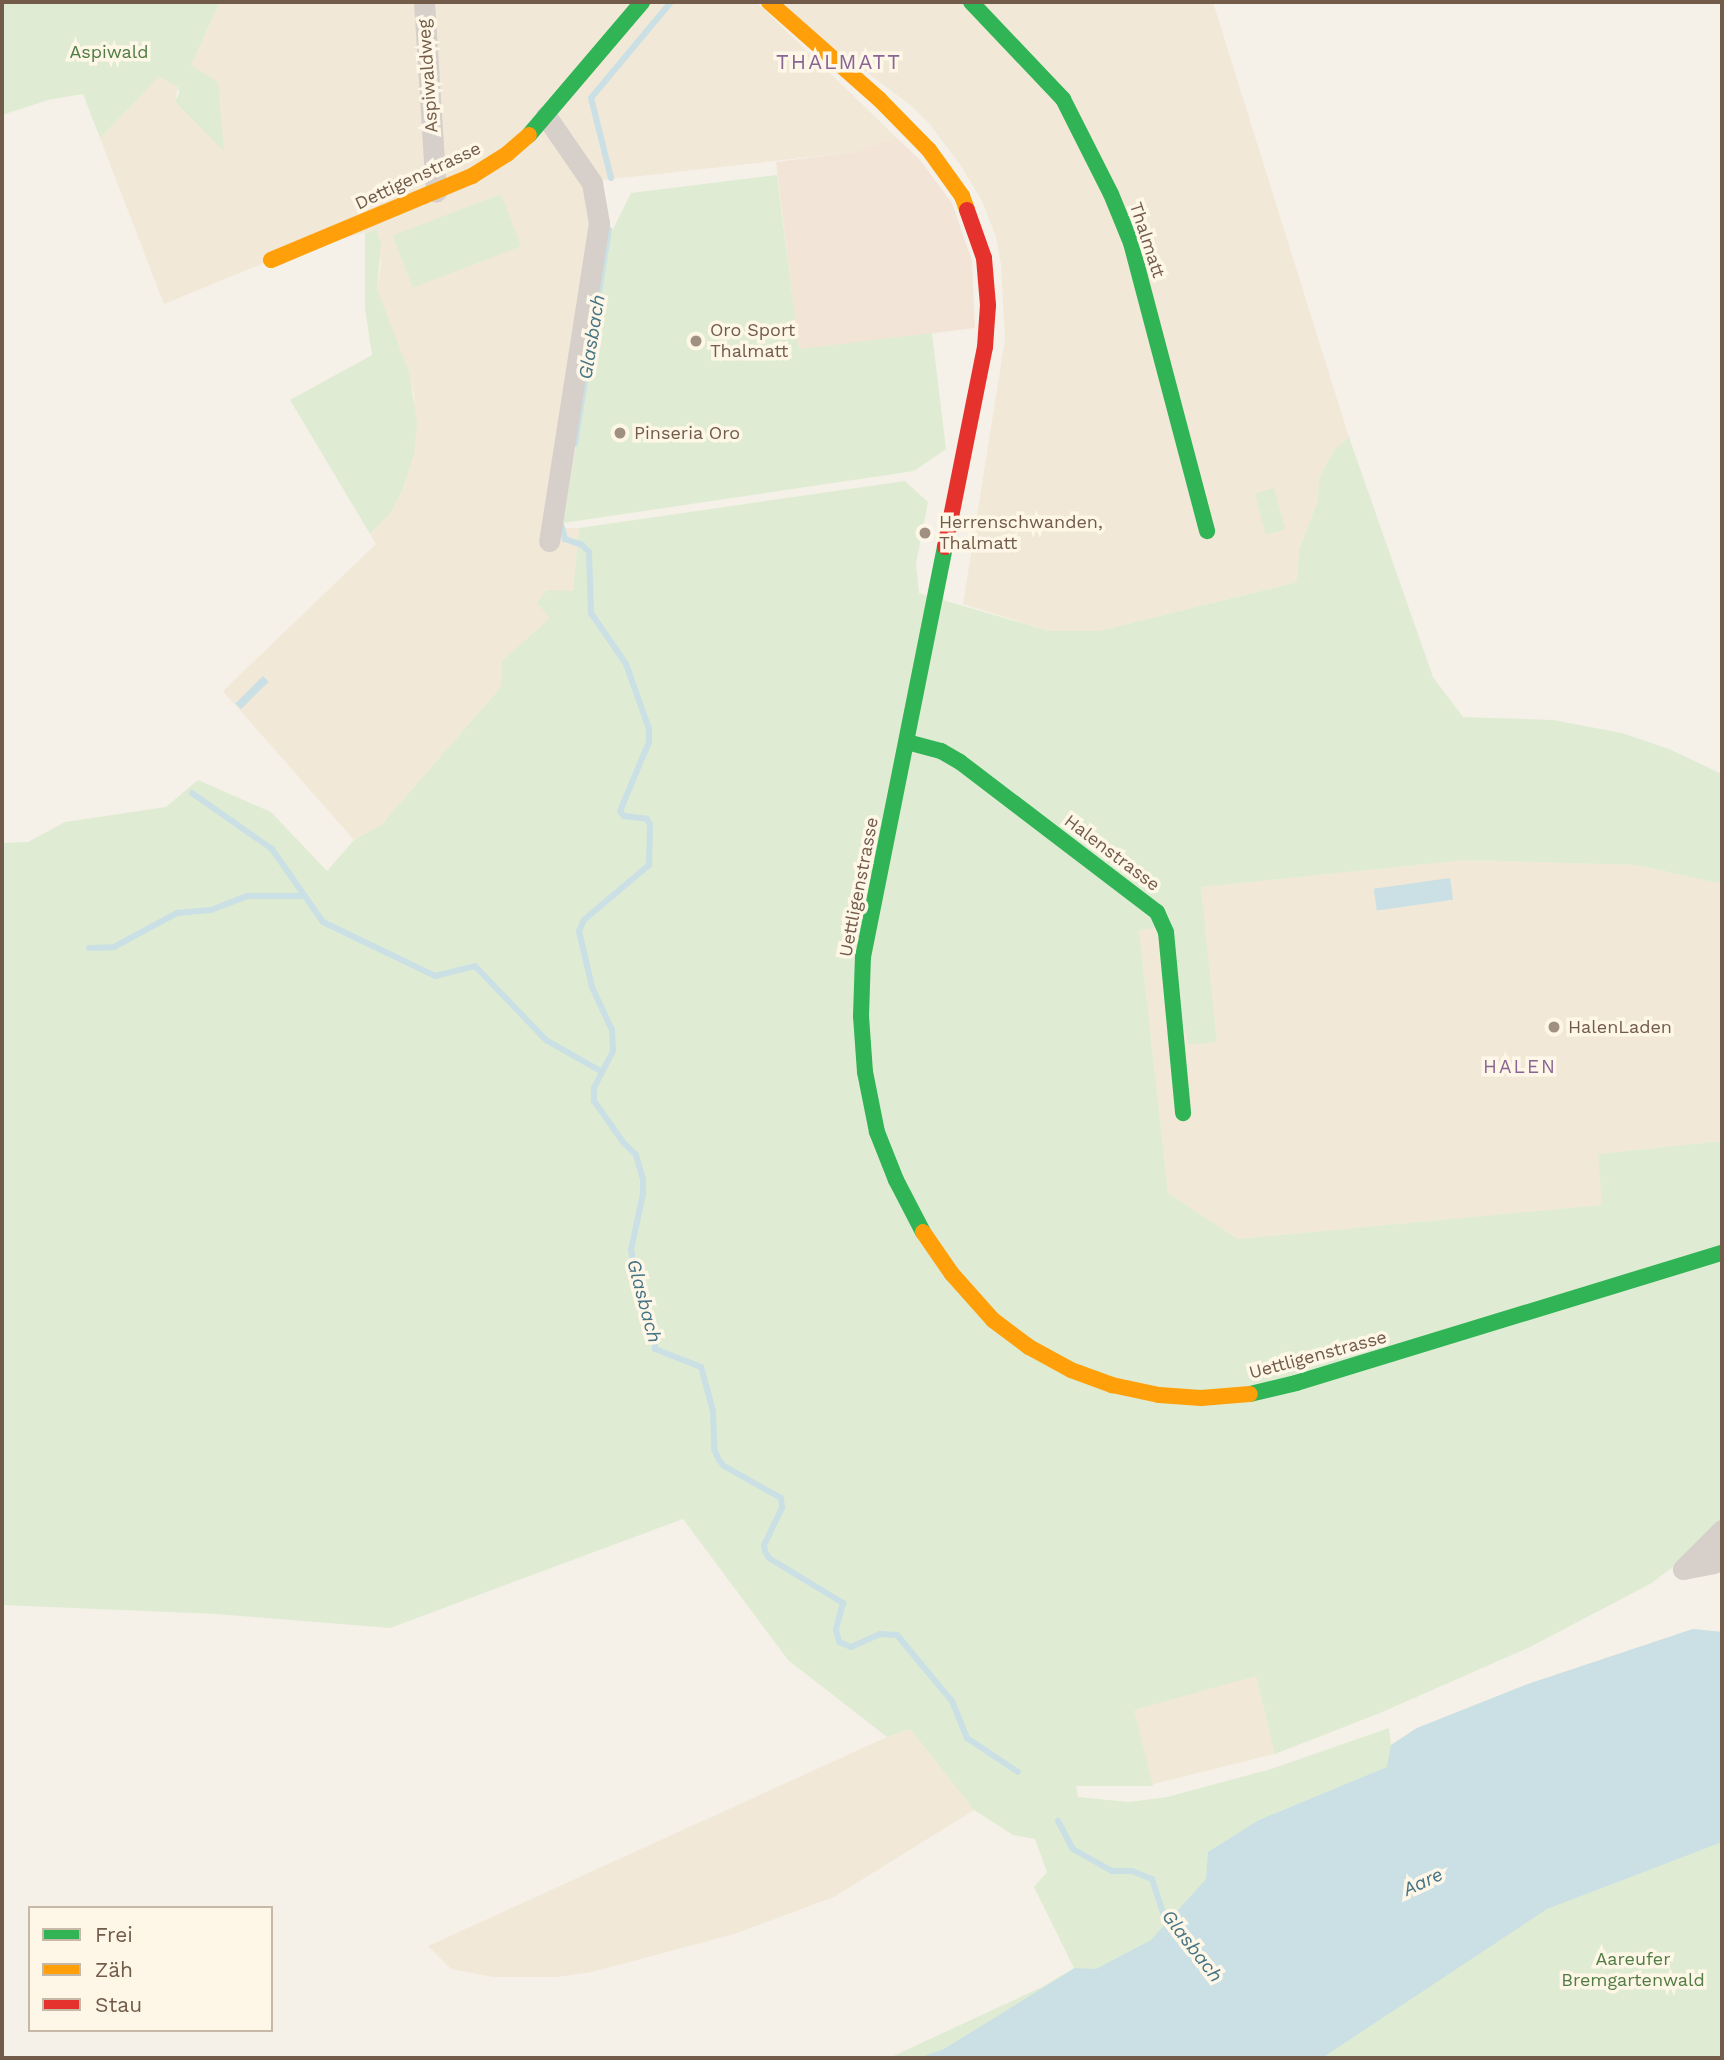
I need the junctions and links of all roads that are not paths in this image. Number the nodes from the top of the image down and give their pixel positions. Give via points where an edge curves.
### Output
1 (424, 2) edge
2 (642, 2) edge
3 (769, 2) edge
4 (971, 2) edge
5 (546, 116) junction
6 (436, 192) junction
7 (271, 260) dead end
8 (1207, 531) dead end
9 (549, 541) dead end
10 (907, 742) junction
11 (1183, 1113) dead end
12 (1722, 1253) edge
13 (1722, 1530) edge
14 (1722, 1558) edge

1 - 6 street, Aspiwaldweg
2 - 5 main road, Dettigenstrasse
3 - 10 main road, Uettligenstrasse via 929,150 962,196 984,258 985,347
4 - 8 main road, Thalmatt via 1063,99 1111,194 1130,243
5 - 6 main road, Dettigenstrasse via 507,154
5 - 9 street via 592,183 600,223
6 - 7 main road, Dettigenstrasse
10 - 11 main road, Halenstrasse via 941,751 960,762 1157,912 1166,932
10 - 12 main road, Uettligenstrasse via 863,957 865,1072 877,1132 895,1180 952,1275 993,1320 1029,1348 1071,1370 1124,1388 1201,1398 1243,1395 1296,1383
13 - 14 street via 1683,1569

